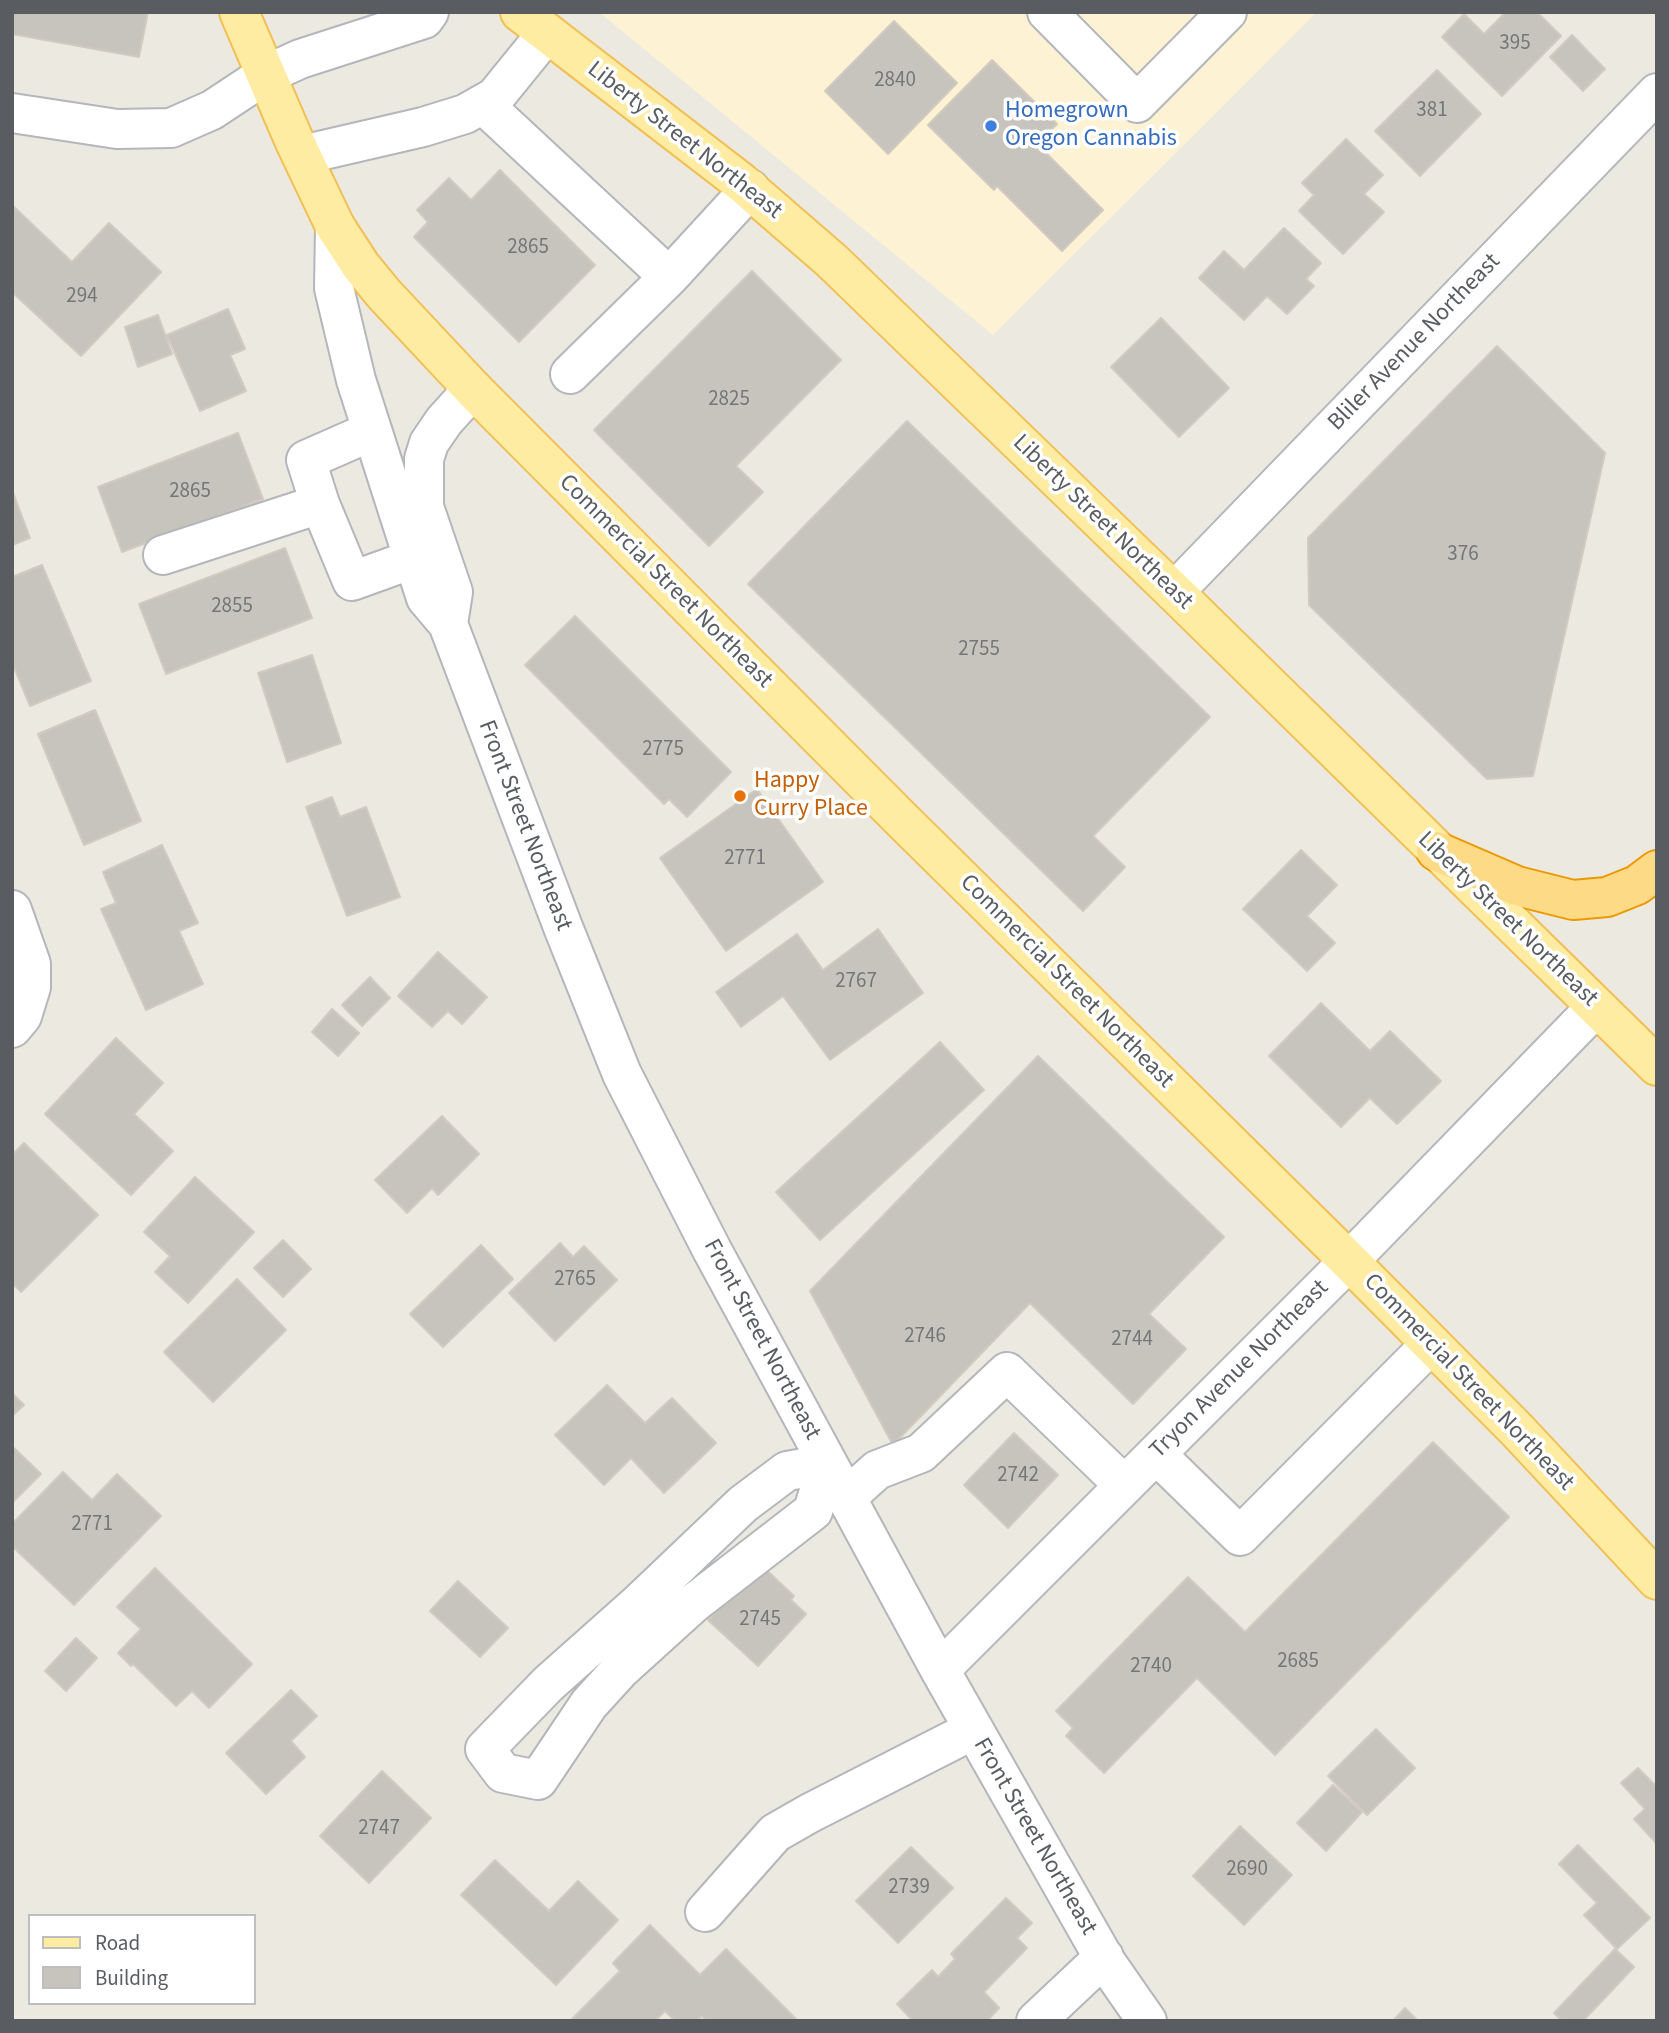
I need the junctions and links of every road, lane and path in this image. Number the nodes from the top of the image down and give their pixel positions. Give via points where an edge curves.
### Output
1 (239, 12) edge
2 (429, 12) edge
3 (1047, 12) edge
4 (1227, 12) edge
5 (533, 23) edge
6 (265, 75) junction
7 (1657, 93) edge
8 (483, 104) junction
9 (12, 113) edge
10 (302, 155) junction
11 (750, 189) junction
12 (335, 226) junction
13 (669, 277) junction
14 (570, 374) dead end
15 (473, 388) junction
16 (372, 431) junction
17 (320, 504) junction
18 (163, 555) dead end
19 (413, 559) junction
20 (1174, 592) junction
21 (447, 624) junction
22 (1436, 851) junction
23 (1657, 870) edge
24 (12, 910) edge
25 (1596, 1007) junction
26 (12, 1028) edge
27 (1657, 1066) edge
28 (1349, 1261) junction
29 (1431, 1344) junction
30 (1156, 1454) junction
31 (827, 1464) junction
32 (1124, 1485) junction
33 (846, 1498) junction
34 (1657, 1580) edge
35 (940, 1670) junction
36 (973, 1730) junction
37 (705, 1912) dead end
38 (1104, 1957) junction
39 (1036, 2021) edge
40 (1147, 2021) edge

1 - 6 main road, Front Street Northeast
2 - 6 street via 425,19
3 - 4 street via 1137,103
5 - 8 street via 495,97
5 - 11 main road, Liberty Street Northeast
6 - 9 street via 212,110 172,128 117,129
6 - 10 main road, Front Street Northeast
7 - 20 street, Bliler Avenue Northeast
8 - 10 street via 423,127
8 - 13 street
10 - 12 main road, Front Street Northeast
11 - 13 street
11 - 20 main road, Liberty Street Northeast via 832,261
12 - 15 main road, Front Street Northeast via 384,294
12 - 16 street, Front Street Northeast via 334,288
13 - 14 street
15 - 21 street, Front Street Northeast via 444,421 424,459 424,507 453,592
15 - 28 main road, Commercial Street Northeast via 901,820
16 - 17 street via 306,460
16 - 19 street, Front Street Northeast
17 - 18 street
17 - 19 street via 352,581
19 - 21 street, Front Street Northeast via 426,598
20 - 22 main road, Liberty Street Northeast
21 - 31 street, Front Street Northeast via 622,1074
22 - 23 highway via 1517,886 1573,900 1607,897 1637,885
22 - 25 main road, Liberty Street Northeast
24 - 26 street via 31,964 31,987 22,1016
25 - 27 main road, Liberty Street Northeast
25 - 28 street, Tryon Avenue Northeast
28 - 29 main road, Commercial Street Northeast
28 - 30 street, Tryon Avenue Northeast
29 - 30 street via 1240,1536
29 - 34 main road, Commercial Street Northeast
30 - 32 street, Tryon Avenue Northeast
31 - 31 street via 813,1511 694,1603 620,1670 589,1704 538,1780 503,1773 485,1749 548,1684 743,1504 787,1471
31 - 33 street, Front Street Northeast
32 - 33 street via 1007,1372 921,1453 877,1470
32 - 35 street, Tryon Avenue Northeast
33 - 35 street, Front Street Northeast
35 - 36 street, Front Street Northeast
36 - 37 street via 775,1833
36 - 38 street, Front Street Northeast
38 - 39 street
38 - 40 street, Front Street Northeast

